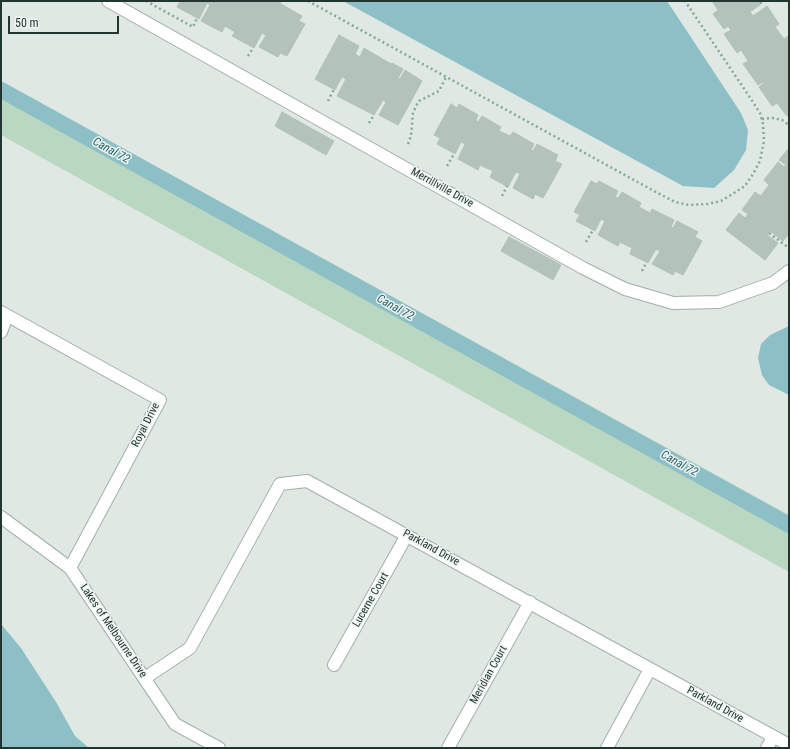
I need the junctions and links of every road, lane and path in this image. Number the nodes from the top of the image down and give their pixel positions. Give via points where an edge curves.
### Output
1 (108, 1) edge
2 (146, 1) edge
3 (308, 1) edge
4 (686, 1) edge
5 (763, 1) edge
6 (760, 3) dead end
7 (197, 18) dead end
8 (253, 48) dead end
9 (248, 56) dead end
10 (446, 77) junction
11 (334, 89) dead end
12 (328, 100) dead end
13 (374, 115) dead end
14 (762, 119) junction
15 (369, 123) dead end
16 (789, 125) edge
17 (408, 144) dead end
18 (454, 154) dead end
19 (447, 166) dead end
20 (507, 186) dead end
21 (502, 196) dead end
22 (593, 230) dead end
23 (769, 233) dead end
24 (586, 242) dead end
25 (789, 248) edge
26 (646, 263) dead end
27 (642, 271) dead end
28 (789, 271) edge
29 (4, 314) edge
30 (1, 332) edge
31 (1, 517) edge
32 (407, 535) junction
33 (70, 568) junction
34 (530, 602) junction
35 (334, 665) dead end
36 (650, 669) junction
37 (145, 678) junction
38 (773, 737) junction
39 (789, 745) edge
40 (219, 748) edge
41 (448, 748) edge
42 (607, 748) edge
43 (767, 748) edge

1 - 28 street, Merrillville Drive via 583,268 625,289 673,302 719,302 773,283
2 - 7 path via 193,27
3 - 10 path
4 - 14 path via 750,96
5 - 6 path
8 - 9 path
10 - 14 path via 654,191 675,202 689,205 721,201 745,186 760,160 764,141
10 - 17 path via 438,91 416,106 413,113 412,136
11 - 12 path
13 - 15 path
14 - 16 path via 782,120
18 - 19 path
20 - 21 path
22 - 24 path
23 - 25 path
26 - 27 path
29 - 30 street
29 - 33 street, Royal Drive via 160,400
31 - 33 street, Lakes of Melbourne Drive
32 - 34 street, Parkland Drive
32 - 35 street, Lucerne Court
32 - 37 street, Parkland Drive via 306,481 280,484 190,648
33 - 37 street, Lakes of Melbourne Drive
34 - 36 street, Parkland Drive
34 - 41 street, Meridian Court
36 - 38 street, Parkland Drive
36 - 42 street
37 - 40 street, Lakes of Melbourne Drive via 176,724
38 - 39 street, Parkland Drive
38 - 43 street

